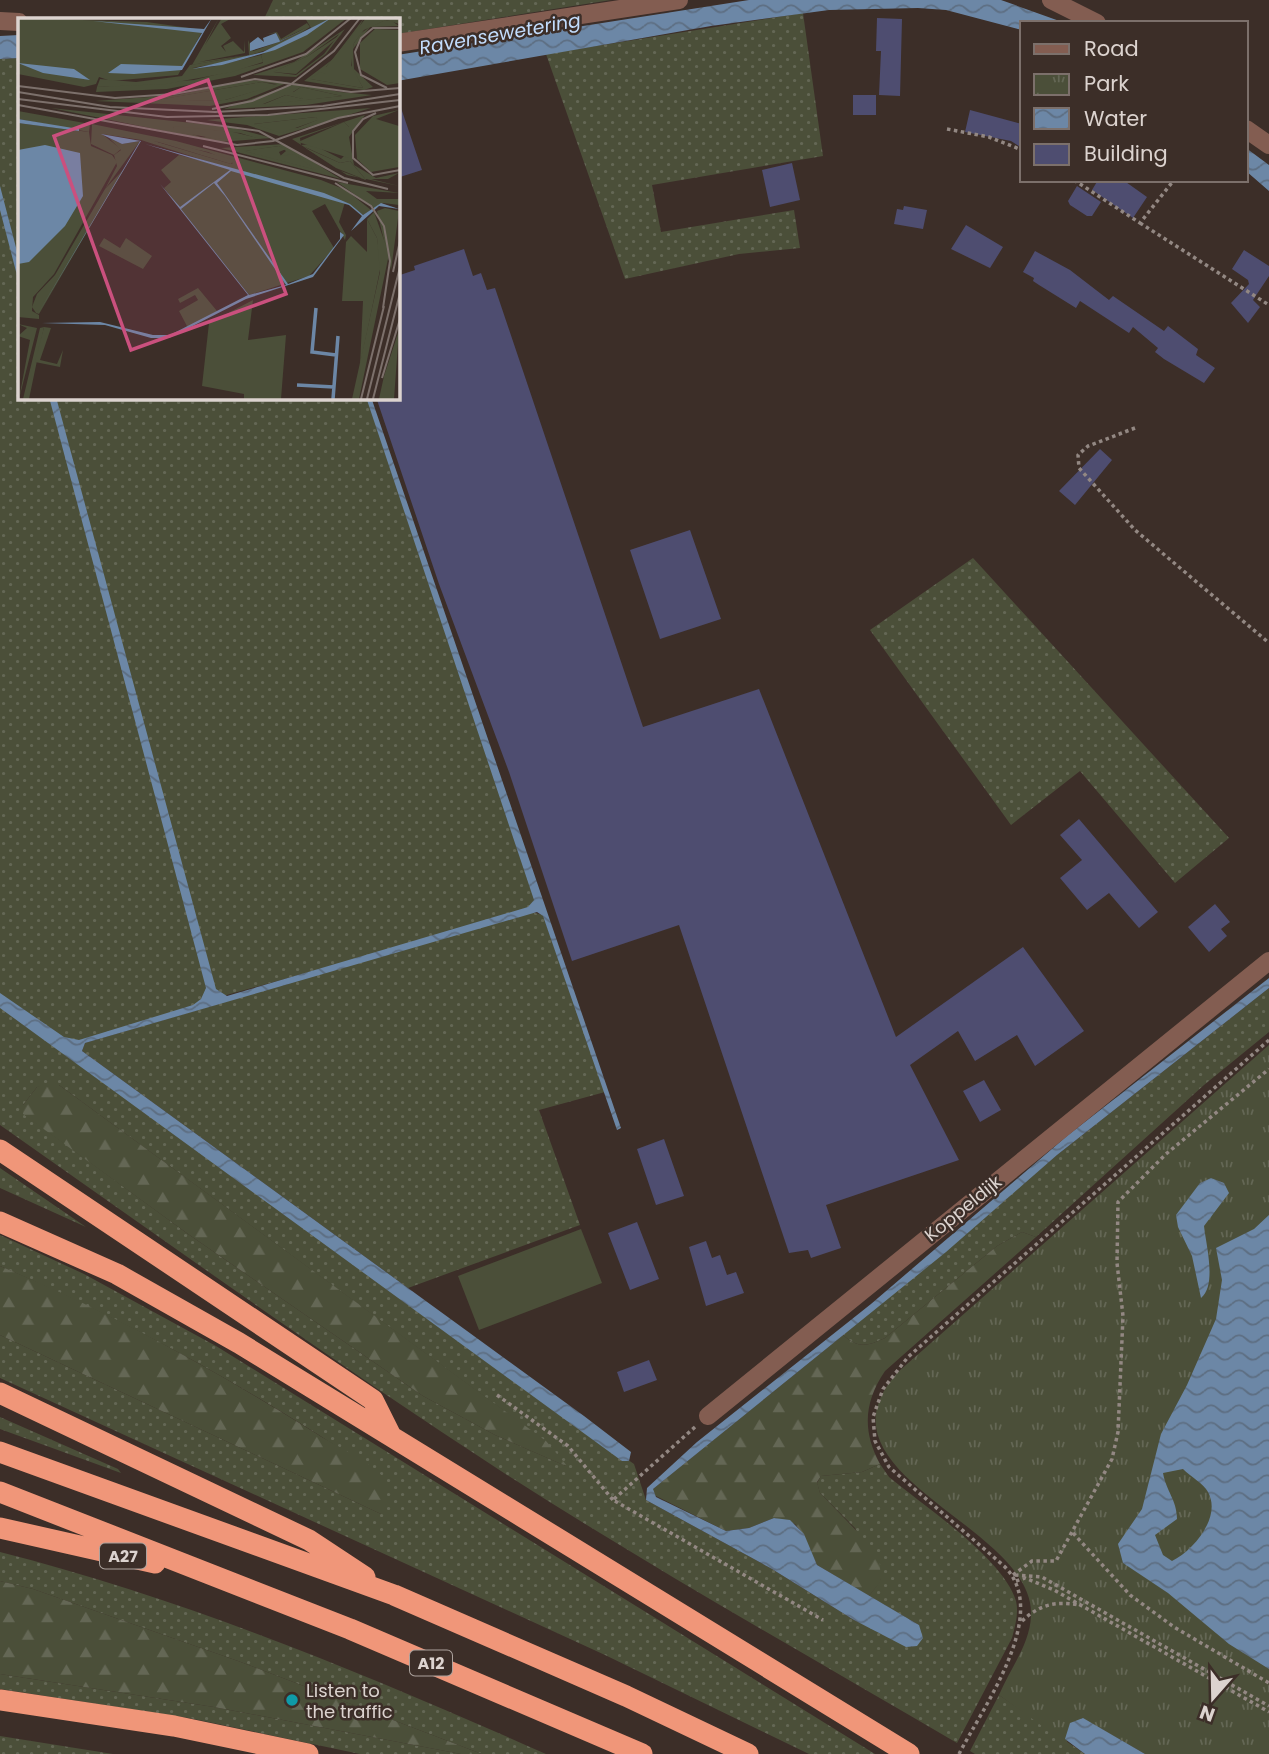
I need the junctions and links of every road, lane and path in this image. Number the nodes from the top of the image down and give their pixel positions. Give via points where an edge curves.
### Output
1 (679, 0) edge
2 (1051, 0) edge
3 (0, 21) edge
4 (1093, 21) edge
5 (18, 22) edge
6 (399, 43) edge
7 (947, 129) dead end
8 (1248, 130) edge
9 (1269, 145) edge
10 (1020, 149) edge
11 (1077, 182) edge
12 (1172, 182) edge
13 (1140, 223) junction
14 (1269, 305) edge
15 (1135, 428) dead end
16 (1269, 642) edge
17 (1269, 961) edge
18 (1269, 1040) edge
19 (1269, 1069) edge
20 (0, 1150) edge
21 (0, 1222) edge
22 (0, 1393) edge
23 (498, 1395) dead end
24 (708, 1416) joint
25 (391, 1436) junction
26 (0, 1452) edge
27 (0, 1492) edge
28 (613, 1500) junction
29 (0, 1528) edge
30 (1072, 1532) junction
31 (1013, 1575) junction
32 (219, 1577) junction
33 (1016, 1581) junction
34 (394, 1595) junction
35 (1083, 1606) junction
36 (823, 1620) dead end
37 (1021, 1622) junction
38 (1269, 1683) edge
39 (0, 1700) edge
40 (1269, 1706) edge
41 (1269, 1712) edge
42 (94, 1713) junction
43 (0, 1714) edge
44 (308, 1754) edge
45 (642, 1754) edge
46 (748, 1754) edge
47 (909, 1754) edge
48 (959, 1754) edge

1 - 6 street
2 - 4 street
3 - 5 street
7 - 10 path
8 - 9 street
11 - 13 path
12 - 13 path
13 - 14 path
15 - 16 path via 1088,446 1078,455 1079,468 1135,530
17 - 24 street, Koppeldijk
18 - 31 path via 908,1357 883,1389 873,1417 875,1441 888,1467
19 - 30 path via 1166,1154 1118,1202 1117,1264 1123,1316 1118,1432 1112,1460
20 - 25 highway via 373,1400
21 - 25 highway via 127,1280
22 - 34 highway via 309,1540
23 - 28 path via 568,1446
24 - 28 path
25 - 47 highway
26 - 34 highway
27 - 32 highway, A12
28 - 36 path
29 - 32 highway, A27
30 - 31 path via 1056,1561 1032,1561
30 - 38 path via 1130,1595 1174,1627
31 - 33 path
31 - 40 path via 1042,1577
32 - 45 highway, A12
33 - 35 path via 1038,1582
33 - 37 path
34 - 46 highway
35 - 37 path via 1051,1603
35 - 41 path
37 - 48 path via 1016,1642
39 - 42 highway
42 - 43 highway
42 - 44 highway

